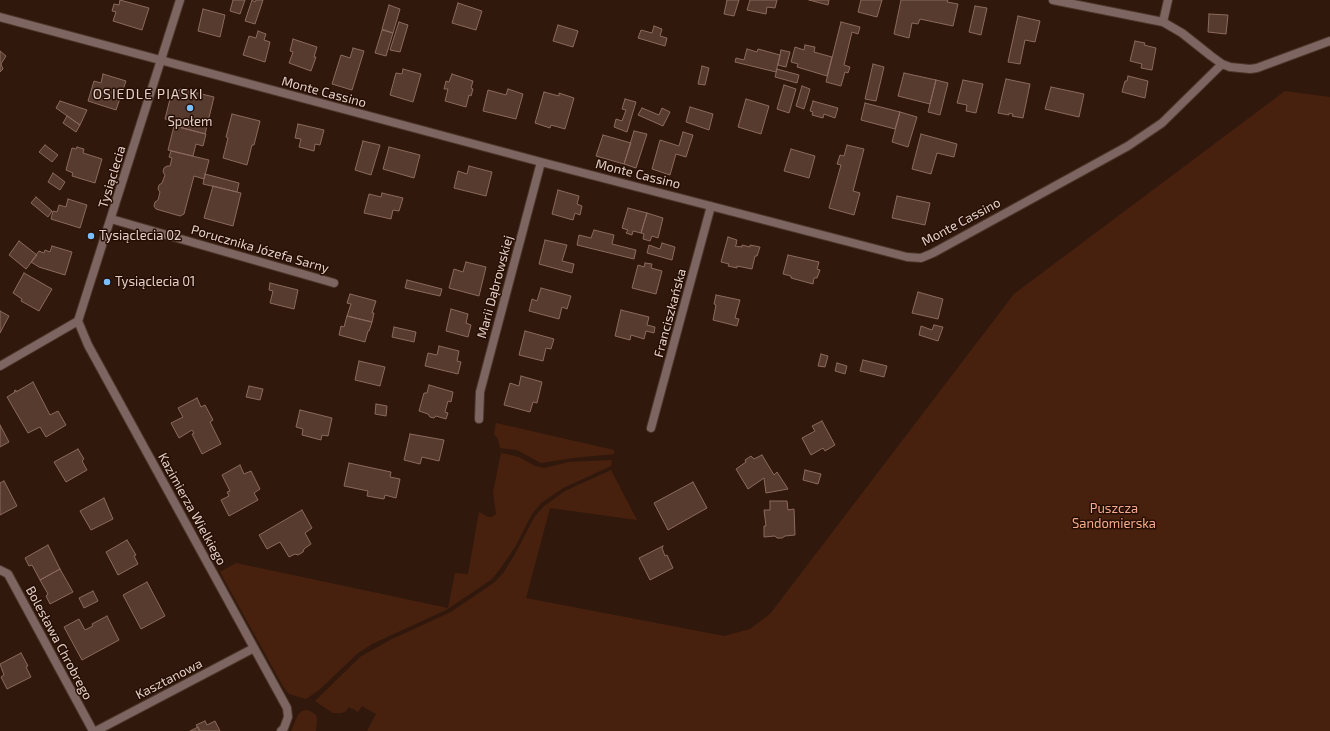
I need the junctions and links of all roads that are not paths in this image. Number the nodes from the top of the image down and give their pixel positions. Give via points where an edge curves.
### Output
1 (180, 0) edge
2 (1053, 0) edge
3 (1168, 0) edge
4 (0, 17) edge
5 (1163, 22) junction
6 (1330, 41) edge
7 (161, 60) junction
8 (1222, 64) junction
9 (541, 162) junction
10 (711, 206) junction
11 (111, 219) junction
12 (334, 283) dead end
13 (78, 321) junction
14 (0, 366) edge
15 (479, 419) dead end
16 (652, 428) dead end
17 (0, 570) edge
18 (254, 648) junction
19 (94, 731) edge
20 (281, 731) edge

1 - 7 street, Tysiąclecia
2 - 5 street
3 - 5 street
4 - 7 street, Monte Cassino
5 - 8 street via 1182,33
6 - 8 street via 1257,68 1230,67
7 - 9 street, Monte Cassino
7 - 11 street, Tysiąclecia
8 - 10 street, Monte Cassino via 1162,123 1128,146 921,258 907,257
9 - 10 street, Monte Cassino
9 - 15 street, Marii Dąbrowskiej via 480,392
10 - 16 street, Franciszkańska
11 - 12 street, Porucznika Józefa Sarny
11 - 13 street, Tysiąclecia
13 - 14 street
13 - 18 street, Kazimierza Wielkiego via 92,352
17 - 19 street, Bolesława Chrobrego via 8,574
18 - 19 street, Kasztanowa
18 - 20 street, Kazimierza Wielkiego via 286,708 288,717

